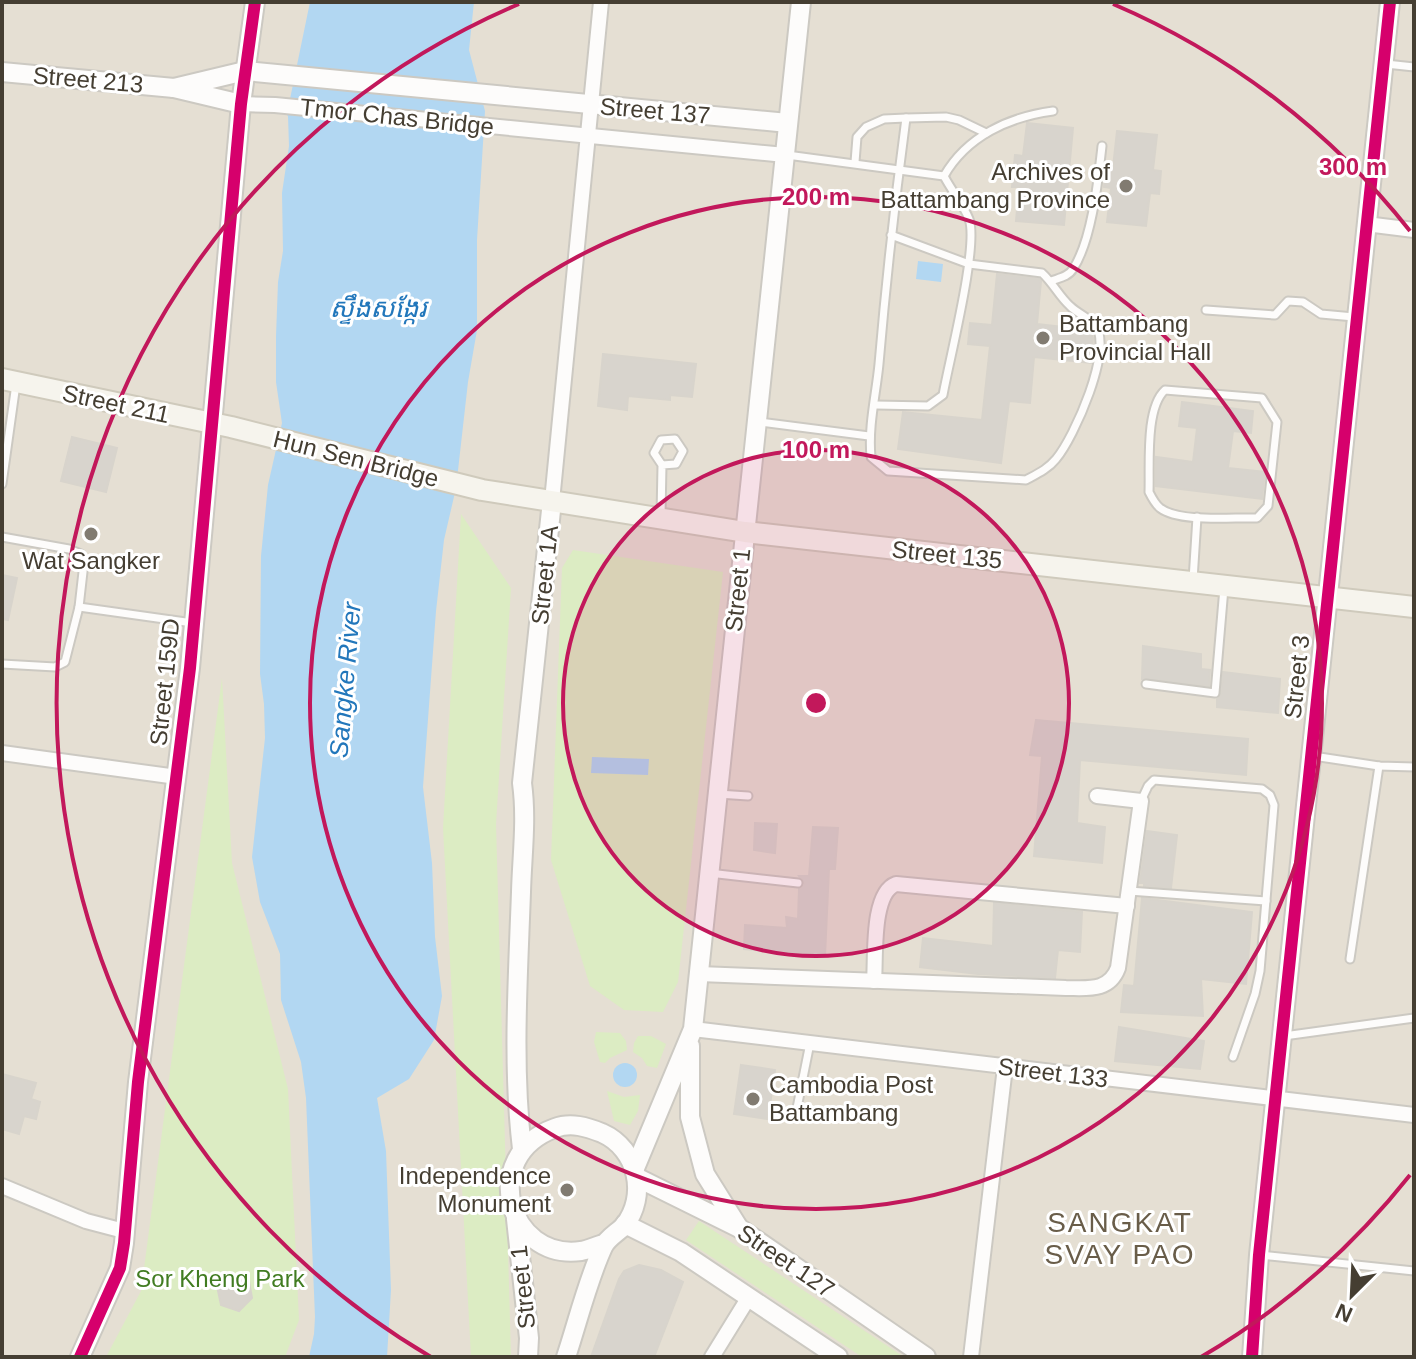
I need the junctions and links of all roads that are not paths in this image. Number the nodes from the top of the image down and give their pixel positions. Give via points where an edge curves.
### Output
1 (255, 2) edge
2 (601, 2) edge
3 (801, 2) edge
4 (1390, 2) edge
5 (1384, 64) junction
6 (1414, 67) edge
7 (245, 71) junction
8 (2, 72) edge
9 (279, 73) joint
10 (174, 88) junction
11 (241, 104) junction
12 (591, 104) junction
13 (275, 105) joint
14 (1053, 111) dead end
15 (906, 118) junction
16 (788, 123) junction
17 (986, 133) junction
18 (587, 137) junction
19 (1102, 146) dead end
20 (785, 155) junction
21 (855, 162) junction
22 (899, 169) junction
23 (944, 176) junction
24 (1366, 224) junction
25 (1414, 230) edge
26 (891, 235) junction
27 (969, 264) junction
28 (1051, 281) junction
29 (1206, 310) dead end
30 (1356, 318) junction
31 (9, 380) edge
32 (876, 405) junction
33 (757, 421) junction
34 (222, 426) junction
35 (869, 436) junction
36 (662, 465) dead end
37 (2, 484) edge
38 (482, 490) joint
39 (552, 501) junction
40 (1197, 517) junction
41 (661, 518) junction
42 (745, 532) junction
43 (2, 537) edge
44 (1193, 583) junction
45 (1225, 586) junction
46 (1327, 598) junction
47 (79, 607) junction
48 (1414, 607) edge
49 (193, 623) junction
50 (2, 664) edge
51 (1146, 684) dead end
52 (2, 753) edge
53 (1311, 756) junction
54 (1379, 766) junction
55 (1414, 767) edge
56 (177, 777) junction
57 (717, 794) junction
58 (748, 796) dead end
59 (1097, 796) dead end
60 (1141, 801) junction
61 (709, 873) junction
62 (798, 883) dead end
63 (1129, 891) junction
64 (1266, 901) junction
65 (1127, 906) junction
66 (1350, 959) dead end
67 (699, 974) junction
68 (874, 981) junction
69 (1414, 1018) edge
70 (692, 1033) junction
71 (1282, 1037) junction
72 (810, 1043) junction
73 (1233, 1057) dead end
74 (1005, 1067) junction
75 (1275, 1099) junction
76 (1414, 1115) edge
77 (795, 1118) dead end
78 (522, 1149) junction
79 (636, 1173) junction
80 (2, 1186) edge
81 (516, 1216) junction
82 (625, 1224) junction
83 (739, 1228) junction
84 (124, 1231) junction
85 (604, 1244) junction
86 (1259, 1255) junction
87 (1414, 1271) edge
88 (749, 1297) junction
89 (80, 1357) edge
90 (528, 1357) edge
91 (566, 1357) edge
92 (712, 1357) edge
93 (838, 1357) edge
94 (926, 1357) edge
95 (971, 1357) edge
96 (1252, 1357) edge

1 - 7 street, Street 159D
2 - 12 street, Street 1A
3 - 16 street, Street 1
4 - 5 street, Street 3
5 - 6 lane
5 - 24 street, Street 3
7 - 9 street, Street 213
7 - 10 street, Street 213
7 - 11 street, Street 159D
8 - 10 street, Street 213
9 - 12 street, Street 137
10 - 11 street, Street 213
11 - 13 street, Street 213
11 - 34 street, Street 159D
12 - 16 street, Street 137
12 - 18 street, Street 1A
13 - 18 street, Tmor Chas Bridge
14 - 17 lane via 1025,115
15 - 17 lane via 946,117
15 - 21 lane via 866,127 857,137
15 - 22 lane
16 - 20 street, Street 1
17 - 23 lane
18 - 20 street, Street 137
18 - 39 street, Street 1A
19 - 28 lane via 1095,208 1079,255 1072,271
20 - 21 lane
20 - 33 street, Street 1
21 - 22 lane
22 - 23 lane
22 - 26 lane
23 - 27 lane via 969,220
24 - 25 street
24 - 30 street, Street 3
26 - 27 lane
26 - 32 lane
27 - 28 lane via 1042,273
27 - 32 lane via 943,395 928,406
28 - 35 lane via 1068,305 1096,325 1100,339 1089,400 1073,436 1044,471 1026,480 888,471 871,457
29 - 30 lane via 1275,315 1288,301 1303,302 1321,314
30 - 46 street, Street 3
31 - 34 main road, Street 211
31 - 37 lane
32 - 35 lane
33 - 35 lane
33 - 42 street, Street 1
34 - 38 main road, Hun Sen Bridge
34 - 49 street, Street 159D
36 - 41 lane
38 - 39 main road, Street 135
39 - 41 main road, Street 135
39 - 78 street, Street 1A via 522,783 526,814 516,1033
40 - 40 lane via 1169,513 1149,492 1157,397 1165,390 1186,390 1262,398 1277,422 1268,506 1257,518
40 - 44 lane
41 - 42 main road, Street 135
42 - 44 main road, Street 135
42 - 57 street, Street 1
43 - 47 lane via 81,554
44 - 45 main road, Street 135
45 - 46 main road, Street 135
45 - 51 lane via 1215,693
46 - 48 main road, Street 135
46 - 53 street, Street 3
47 - 49 lane
47 - 50 lane via 65,662 55,667
49 - 56 street, Street 159D
52 - 56 street
53 - 54 lane
53 - 71 street, Street 3
54 - 55 lane
54 - 66 lane
56 - 84 street, Street 159D
57 - 58 lane
57 - 61 street, Street 1
59 - 60 street
60 - 63 street
60 - 64 lane via 1154,780 1262,789 1270,795 1274,805
61 - 62 lane
61 - 67 street, Street 1
63 - 64 lane
63 - 65 street
64 - 73 lane via 1257,983
65 - 68 street via 1118,968 1106,985
65 - 68 street via 896,884 883,894
67 - 68 street
67 - 70 street, Street 1
69 - 71 lane
70 - 72 street, Street 133
70 - 79 street, Street 1
70 - 83 street via 690,1117 705,1174
71 - 75 street, Street 3
72 - 74 street, Street 133
72 - 77 lane
74 - 75 street, Street 133
74 - 95 street
75 - 76 street, Street 133
75 - 86 street, Street 3
78 - 79 street via 540,1134 562,1126 586,1126 608,1136
78 - 81 street via 511,1170 509,1194
79 - 82 street via 633,1207
79 - 83 street, Street 127
80 - 84 street
81 - 85 street via 531,1237 554,1249 579,1251
81 - 90 street, Street 1
82 - 85 street
82 - 88 street via 681,1252
83 - 94 street, Street 127
84 - 89 street, Street 159D via 120,1268
85 - 91 street, Street 1
86 - 87 lane
86 - 96 street, Street 3
88 - 92 street
88 - 93 street

